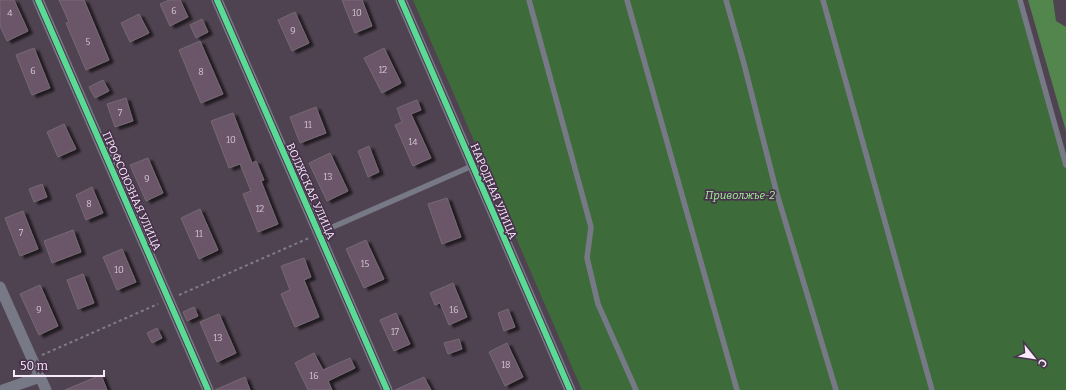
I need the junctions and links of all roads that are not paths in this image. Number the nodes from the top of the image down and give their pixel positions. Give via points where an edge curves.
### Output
1 (38, 0) edge
2 (217, 0) edge
3 (400, 0) edge
4 (528, 0) edge
5 (627, 0) edge
6 (726, 0) edge
7 (823, 0) edge
8 (1020, 0) edge
9 (1066, 164) edge
10 (472, 166) junction
11 (319, 233) junction
12 (0, 287) edge
13 (40, 377) junction
14 (3, 390) edge
15 (46, 390) edge
16 (208, 390) edge
17 (387, 390) edge
18 (570, 390) edge
19 (636, 390) edge
20 (737, 390) edge
21 (836, 390) edge
22 (932, 390) edge

1 - 16 street, ПРОФСОЮЗНАЯ УЛИЦА
2 - 11 street, ВОЛЖСКАЯ УЛИЦА
3 - 10 street, НАРОДНАЯ УЛИЦА
4 - 19 lane via 591,227 587,258 598,304
5 - 20 lane
6 - 21 lane via 777,194
7 - 22 lane
8 - 9 lane
10 - 11 lane
10 - 18 street, НАРОДНАЯ УЛИЦА
11 - 17 street, ВОЛЖСКАЯ УЛИЦА
12 - 13 street
13 - 14 street
13 - 15 street

